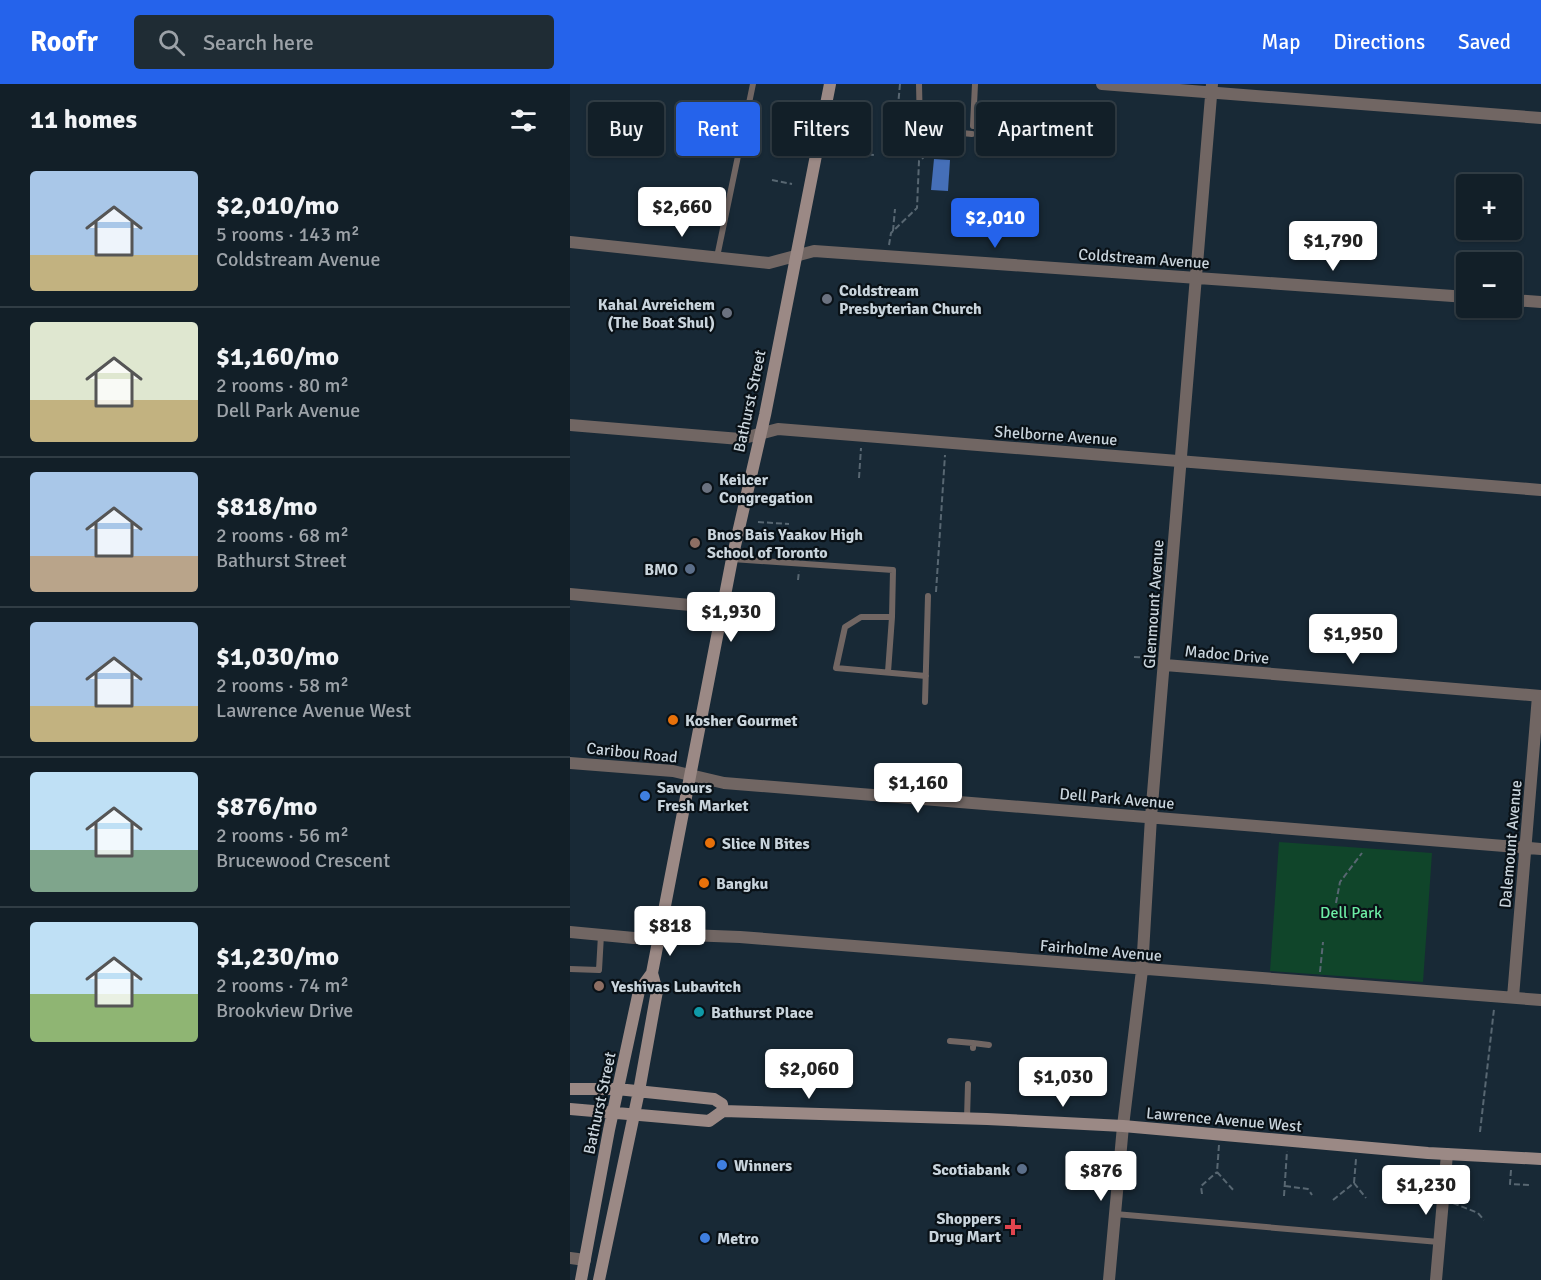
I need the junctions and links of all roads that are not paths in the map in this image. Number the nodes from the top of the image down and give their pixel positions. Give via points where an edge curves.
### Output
1 (753, 84) edge
2 (831, 84) edge
3 (919, 84) edge
4 (975, 84) edge
5 (1102, 84) edge
6 (1212, 88) edge
7 (1541, 118) edge
8 (570, 242) edge
9 (796, 255) junction
10 (717, 257) junction
11 (1197, 278) junction
12 (1456, 296) edge
13 (1522, 301) edge
14 (1541, 302) edge
15 (570, 425) edge
16 (760, 433) junction
17 (1180, 461) junction
18 (1541, 490) edge
19 (732, 559) junction
20 (570, 594) edge
21 (928, 596) road end
22 (723, 608) junction
23 (892, 617) junction
24 (1165, 662) junction
25 (888, 672) junction
26 (926, 676) junction
27 (1540, 696) edge
28 (926, 702) dead end
29 (570, 763) edge
30 (691, 776) junction
31 (1151, 817) junction
32 (1526, 848) junction
33 (1541, 849) edge
34 (570, 932) edge
35 (601, 935) junction
36 (659, 936) junction
37 (570, 969) edge
38 (1142, 970) junction
39 (652, 973) junction
40 (1513, 998) junction
41 (1541, 1000) edge
42 (950, 1041) dead end
43 (988, 1045) dead end
44 (968, 1084) dead end
45 (570, 1089) edge
46 (617, 1089) junction
47 (639, 1091) junction
48 (570, 1109) edge
49 (723, 1111) junction
50 (612, 1114) junction
51 (634, 1116) junction
52 (967, 1119) junction
53 (1123, 1126) junction
54 (1447, 1154) junction
55 (1541, 1159) edge
56 (1115, 1214) junction
57 (1439, 1242) junction
58 (570, 1258) edge
59 (585, 1260) junction
60 (581, 1280) edge
61 (599, 1280) edge
62 (1109, 1280) edge
63 (1436, 1280) edge

1 - 10 lane
2 - 9 main road, Bathurst Street
3 - 4 lane via 920,129 930,130 972,130
5 - 6 street
6 - 7 street
6 - 11 street, Glenmount Avenue
8 - 10 street, Coldstream Avenue
9 - 10 street, Coldstream Avenue via 774,263
9 - 11 street, Coldstream Avenue via 814,251
9 - 16 main road, Bathurst Street
11 - 12 street, Coldstream Avenue
11 - 17 street, Glenmount Avenue
13 - 14 street
15 - 16 street, Shelborne Avenue via 740,439
16 - 17 street, Shelborne Avenue via 778,429
16 - 19 main road, Bathurst Street
17 - 18 street, Shelborne Avenue
17 - 24 street, Glenmount Avenue
19 - 22 main road, Bathurst Street
19 - 23 lane via 893,570
20 - 22 street
21 - 26 lane
22 - 30 main road, Bathurst Street
23 - 25 lane
23 - 25 lane via 861,617 845,627 836,668
24 - 27 street, Madoc Drive
24 - 31 street, Glenmount Avenue
25 - 26 lane
26 - 28 lane
27 - 32 street, Dalemount Avenue
29 - 30 street, Caribou Road via 673,771
30 - 31 street, Dell Park Avenue via 724,783
30 - 36 main road, Bathurst Street
31 - 32 street, Dell Park Avenue
31 - 38 street, Glenmount Avenue
32 - 33 street, Dell Park Avenue
32 - 40 street, Dalemount Avenue
34 - 35 street, Fairholme Avenue
35 - 36 street, Fairholme Avenue
35 - 37 lane via 598,970
36 - 38 street, Fairholme Avenue via 740,937
36 - 39 main road, Bathurst Street
38 - 40 street, Fairholme Avenue
38 - 53 street, Glenmount Avenue
39 - 46 main road, Bathurst Street via 639,991
39 - 47 main road, Bathurst Street via 657,991
40 - 41 street, Fairholme Avenue
42 - 43 lane
44 - 52 lane
45 - 46 main road, Lawrence Avenue West
46 - 47 main road, Lawrence Avenue West
46 - 50 main road, Bathurst Street
47 - 49 main road, Lawrence Avenue West via 717,1100
47 - 51 main road, Bathurst Street
48 - 50 main road, Lawrence Avenue West
49 - 51 main road, Lawrence Avenue West via 709,1121
49 - 52 main road, Lawrence Avenue West
50 - 51 main road, Lawrence Avenue West
50 - 59 main road, Bathurst Street
51 - 61 main road, Bathurst Street
52 - 53 main road, Lawrence Avenue West
53 - 54 main road, Lawrence Avenue West
53 - 56 street, Glenmount Avenue
54 - 55 main road, Lawrence Avenue West
54 - 57 street
56 - 57 lane
56 - 62 street, Glenmount Avenue
57 - 63 street
58 - 59 street
59 - 60 main road, Bathurst Street

